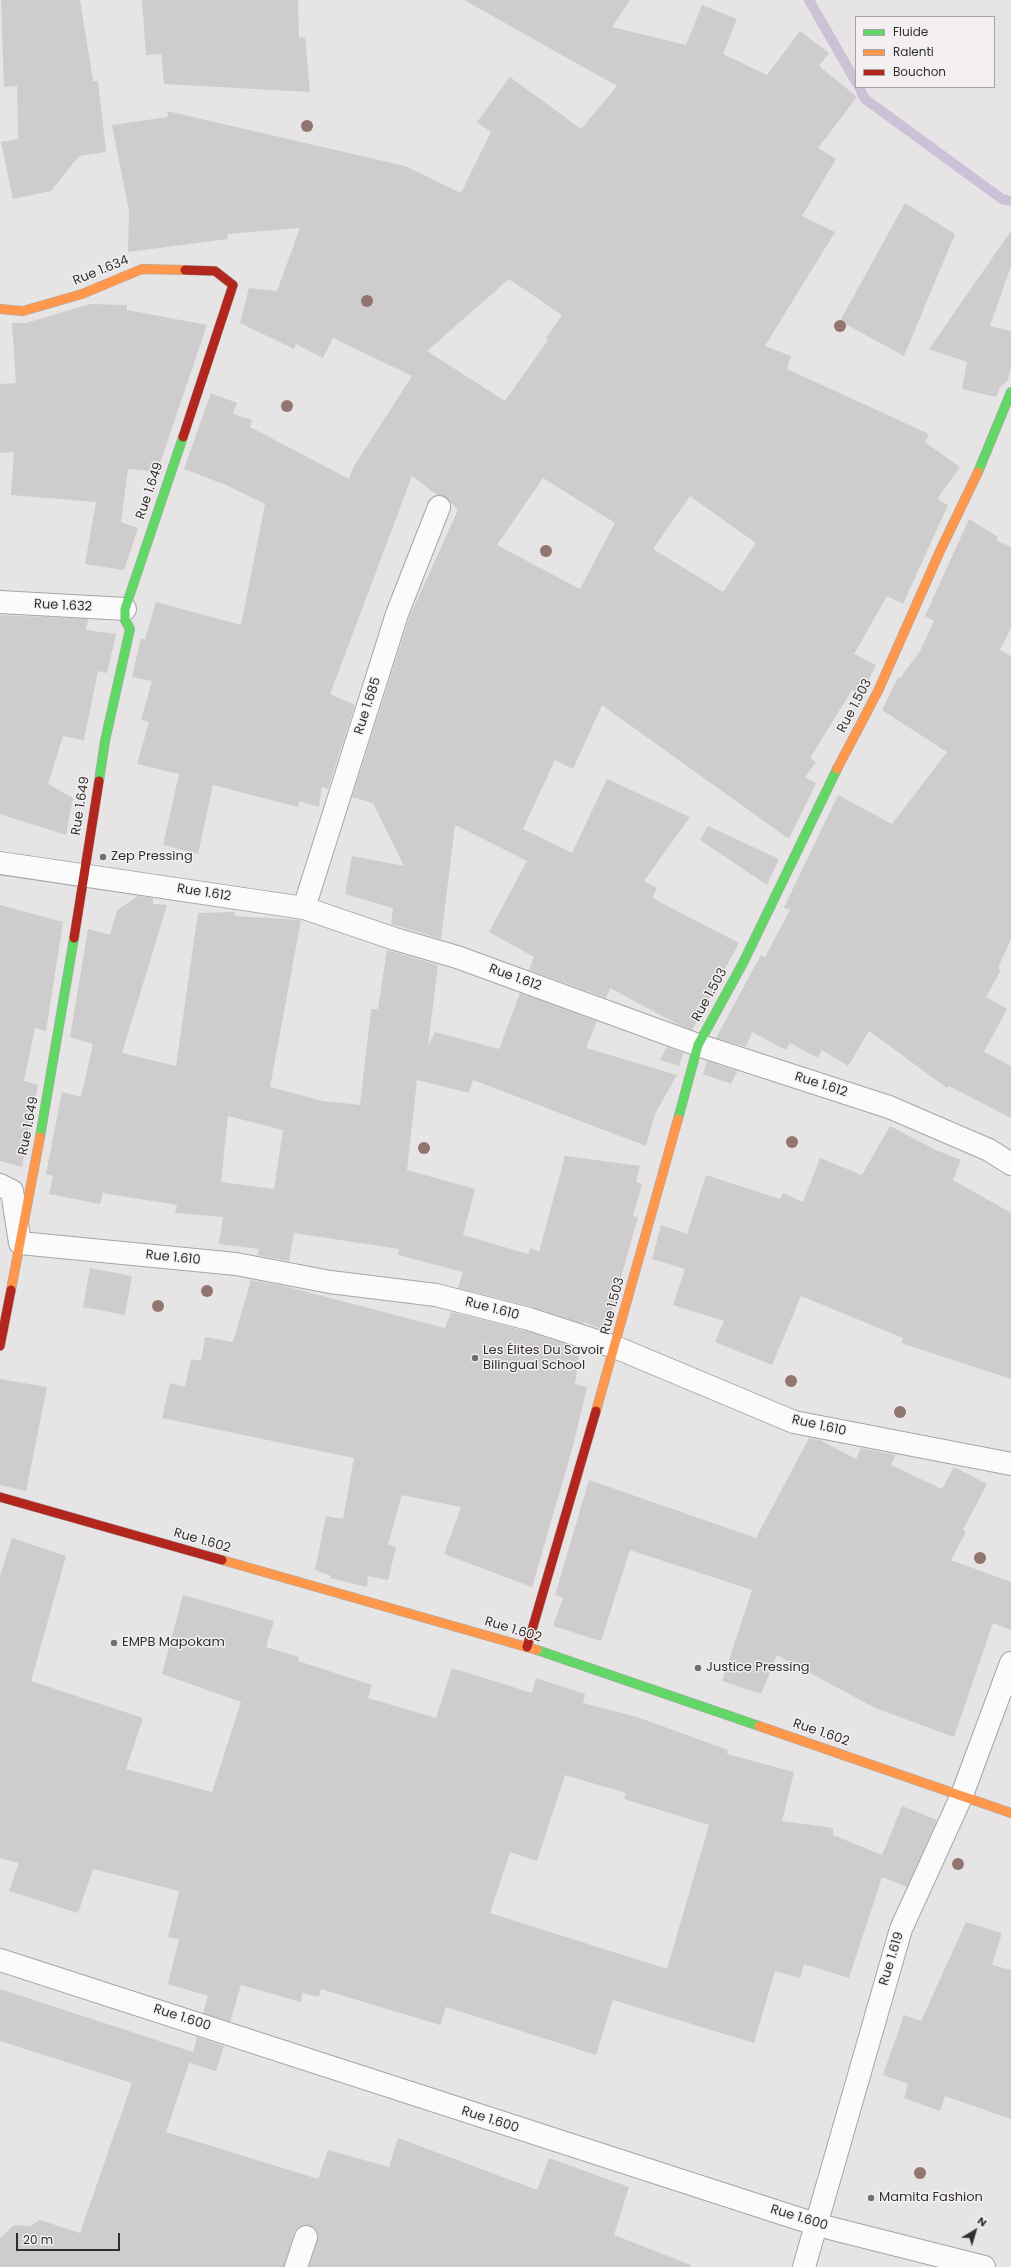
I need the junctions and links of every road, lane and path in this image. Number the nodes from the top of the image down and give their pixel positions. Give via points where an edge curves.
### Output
1 (233, 286) joint
2 (0, 309) edge
3 (1011, 392) edge
4 (439, 506) dead end
5 (0, 602) edge
6 (125, 609) junction
7 (0, 863) edge
8 (83, 874) junction
9 (304, 908) junction
10 (698, 1045) junction
11 (1011, 1164) edge
12 (0, 1185) edge
13 (20, 1243) junction
14 (0, 1346) edge
15 (615, 1347) junction
16 (1011, 1464) edge
17 (0, 1497) edge
18 (527, 1647) junction
19 (1011, 1663) edge
20 (962, 1795) junction
21 (1011, 1813) edge
22 (0, 1960) edge
23 (818, 2225) junction
24 (306, 2237) dead end
25 (296, 2267) edge
26 (804, 2267) edge
27 (984, 2267) edge

1 - 2 street, Rue 1.634 via 215,271 142,269 82,294 23,311
1 - 6 street, Rue 1.649
3 - 10 street, Rue 1.503 via 980,468 878,691 857,728 743,962
4 - 9 street, Rue 1.685 via 397,614
5 - 6 street, Rue 1.632
6 - 8 street, Rue 1.649 via 125,620 130,629 104,741
7 - 8 street, Rue 1.612
8 - 9 street, Rue 1.612
8 - 13 street, Rue 1.649 via 49,1092
9 - 10 street, Rue 1.612 via 457,957
10 - 11 street, Rue 1.612 via 889,1107 989,1150
10 - 15 street, Rue 1.503
12 - 13 street via 12,1191
13 - 14 street, Rue 1.649
13 - 15 street, Rue 1.610 via 236,1264 330,1282 436,1295 530,1319
15 - 16 street, Rue 1.610 via 794,1422
15 - 18 street, Rue 1.503
17 - 18 street, Rue 1.602
18 - 20 street, Rue 1.602
19 - 20 street, Rue 1.619
20 - 21 street, Rue 1.602
20 - 23 street, Rue 1.619 via 901,1929
22 - 23 street, Rue 1.600
23 - 26 street, Rue 1.619
23 - 27 street, Rue 1.600
24 - 25 street

